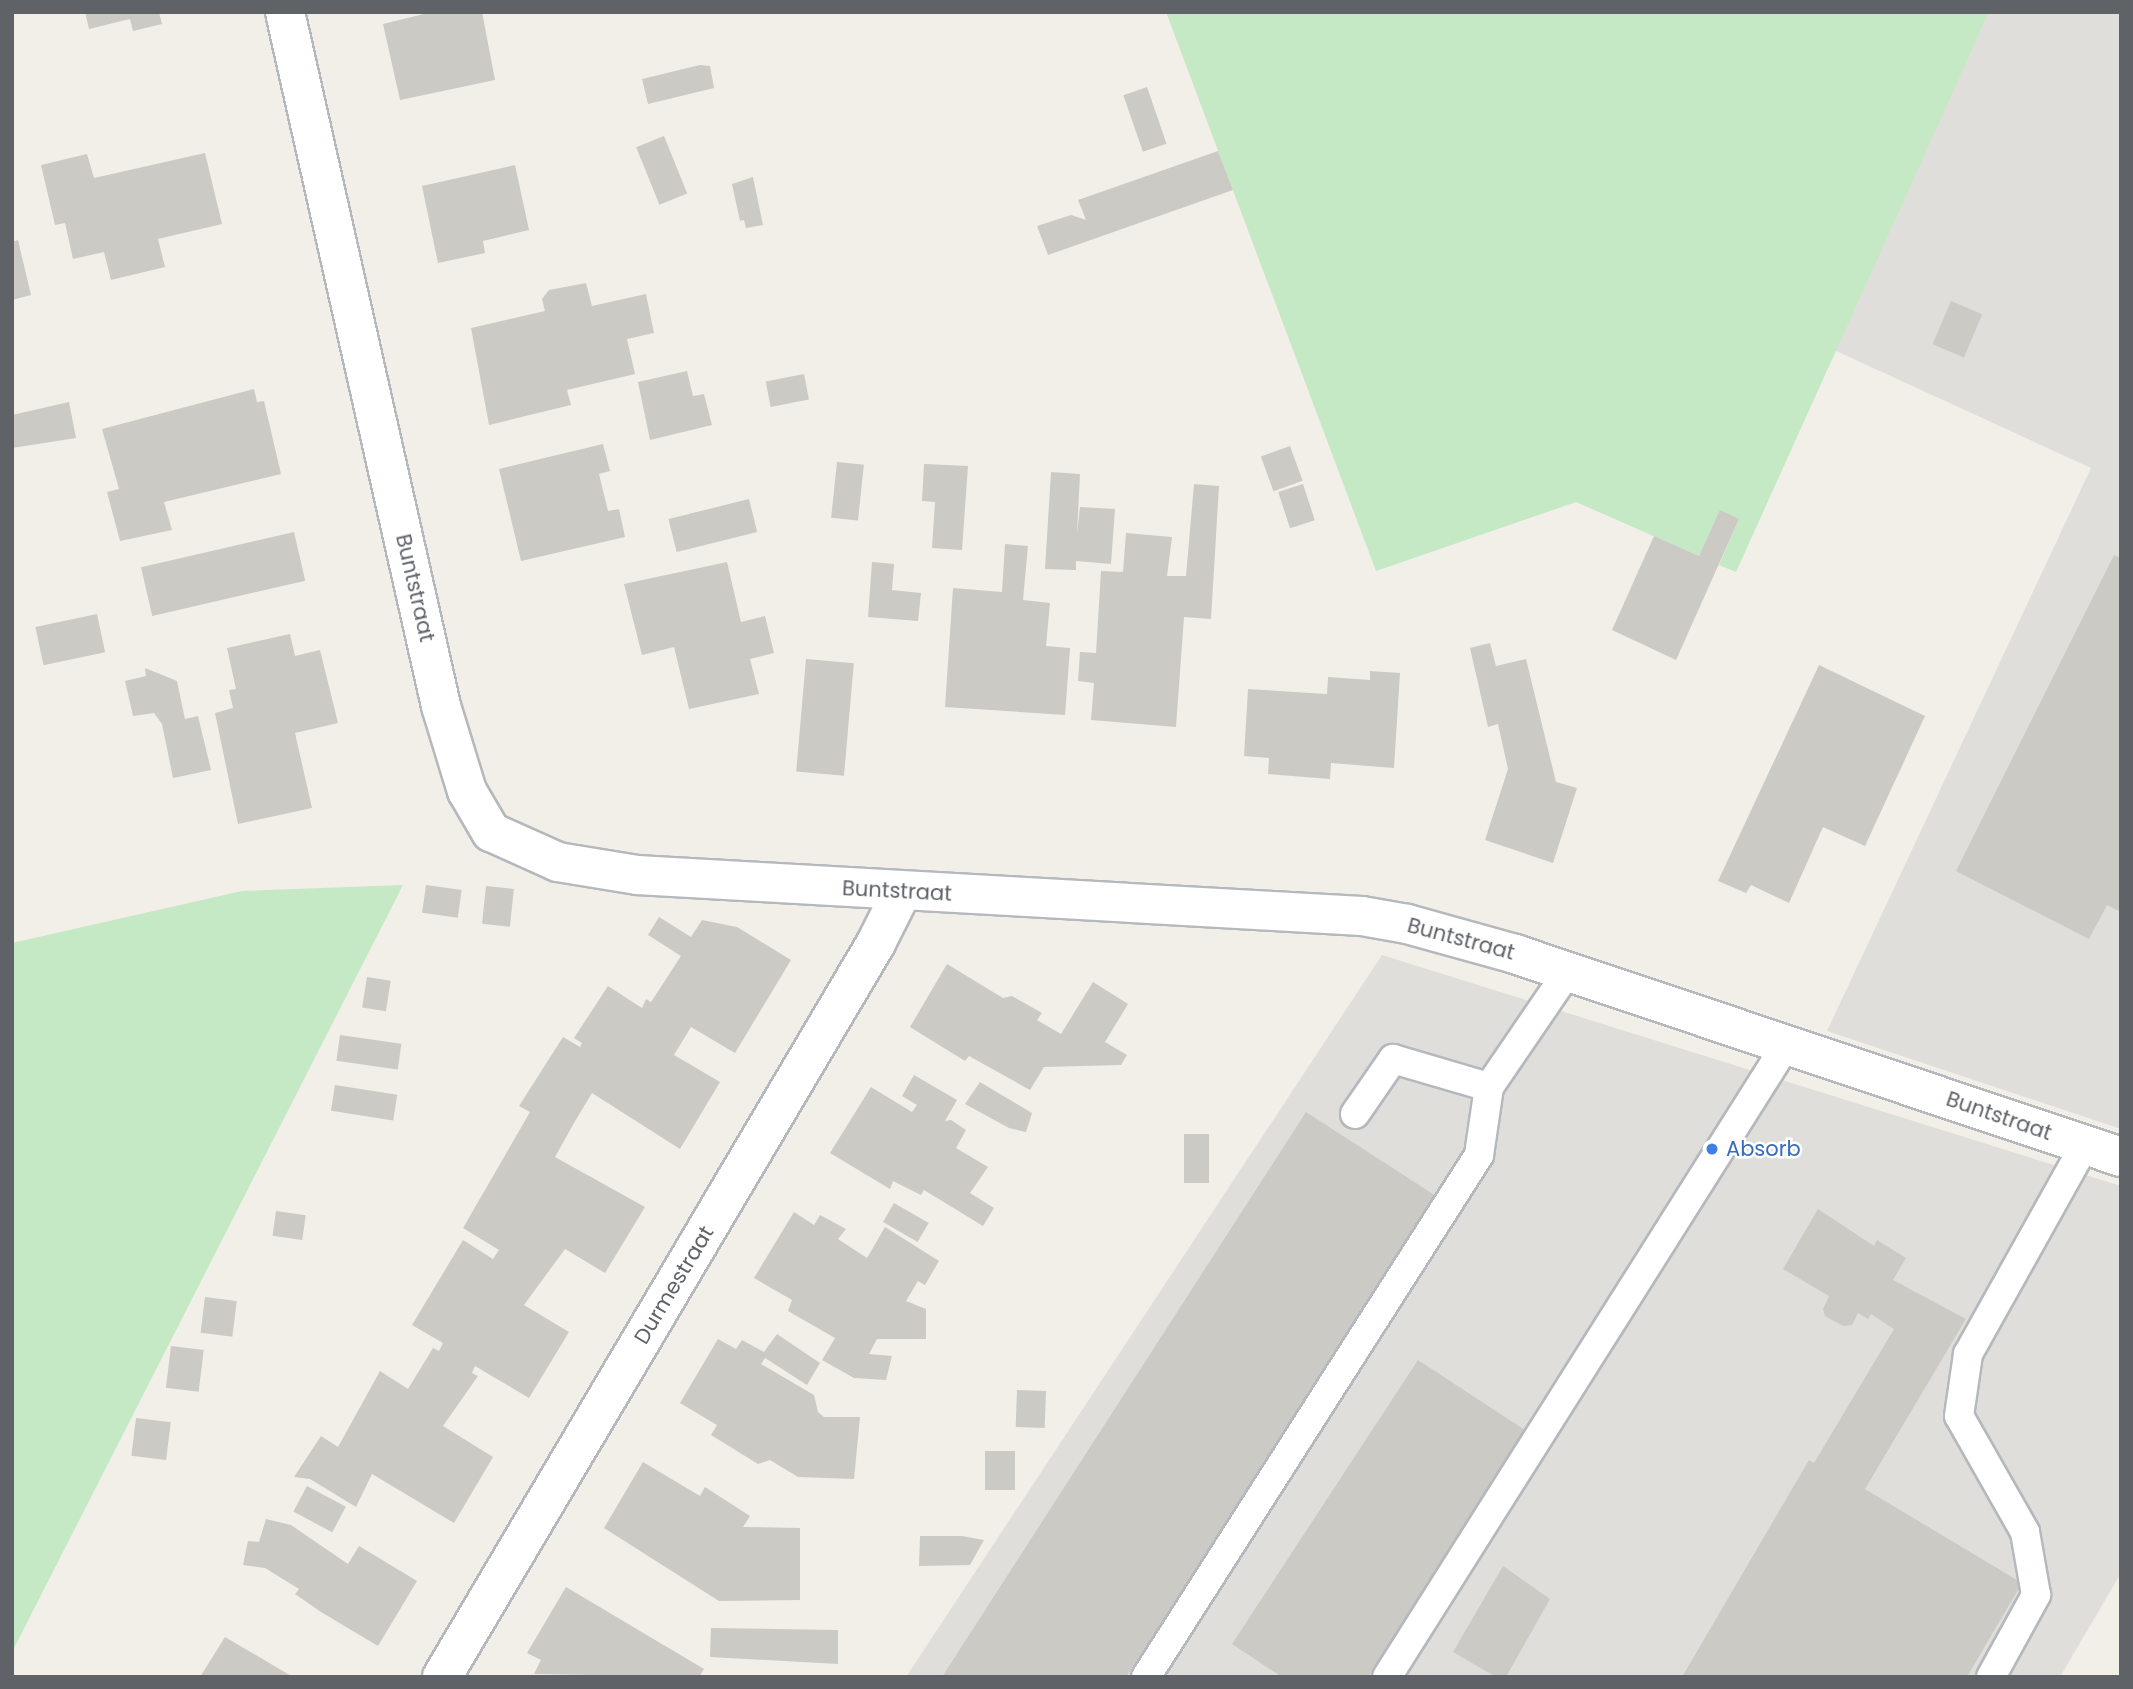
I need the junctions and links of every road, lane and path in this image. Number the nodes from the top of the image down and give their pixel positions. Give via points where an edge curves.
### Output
1 (285, 12) edge
2 (902, 891) junction
3 (1568, 971) junction
4 (1786, 1045) junction
5 (1489, 1087) junction
6 (1356, 1114) dead end
7 (2085, 1145) junction
8 (2121, 1157) edge
9 (442, 1677) edge
10 (1146, 1677) edge
11 (1387, 1677) edge
12 (1991, 1677) edge

1 - 2 street, Buntstraat via 441,706 467,792 483,821 491,832 558,862 637,874
2 - 3 street, Buntstraat via 1362,916 1408,924
2 - 9 street, Durmestraat via 876,943
3 - 4 street, Buntstraat
3 - 5 lane
4 - 7 street, Buntstraat
4 - 11 lane
5 - 6 lane via 1393,1059
5 - 10 lane via 1479,1155
7 - 8 street, Buntstraat
7 - 12 lane via 1968,1354 1959,1416 2025,1532 2036,1595

